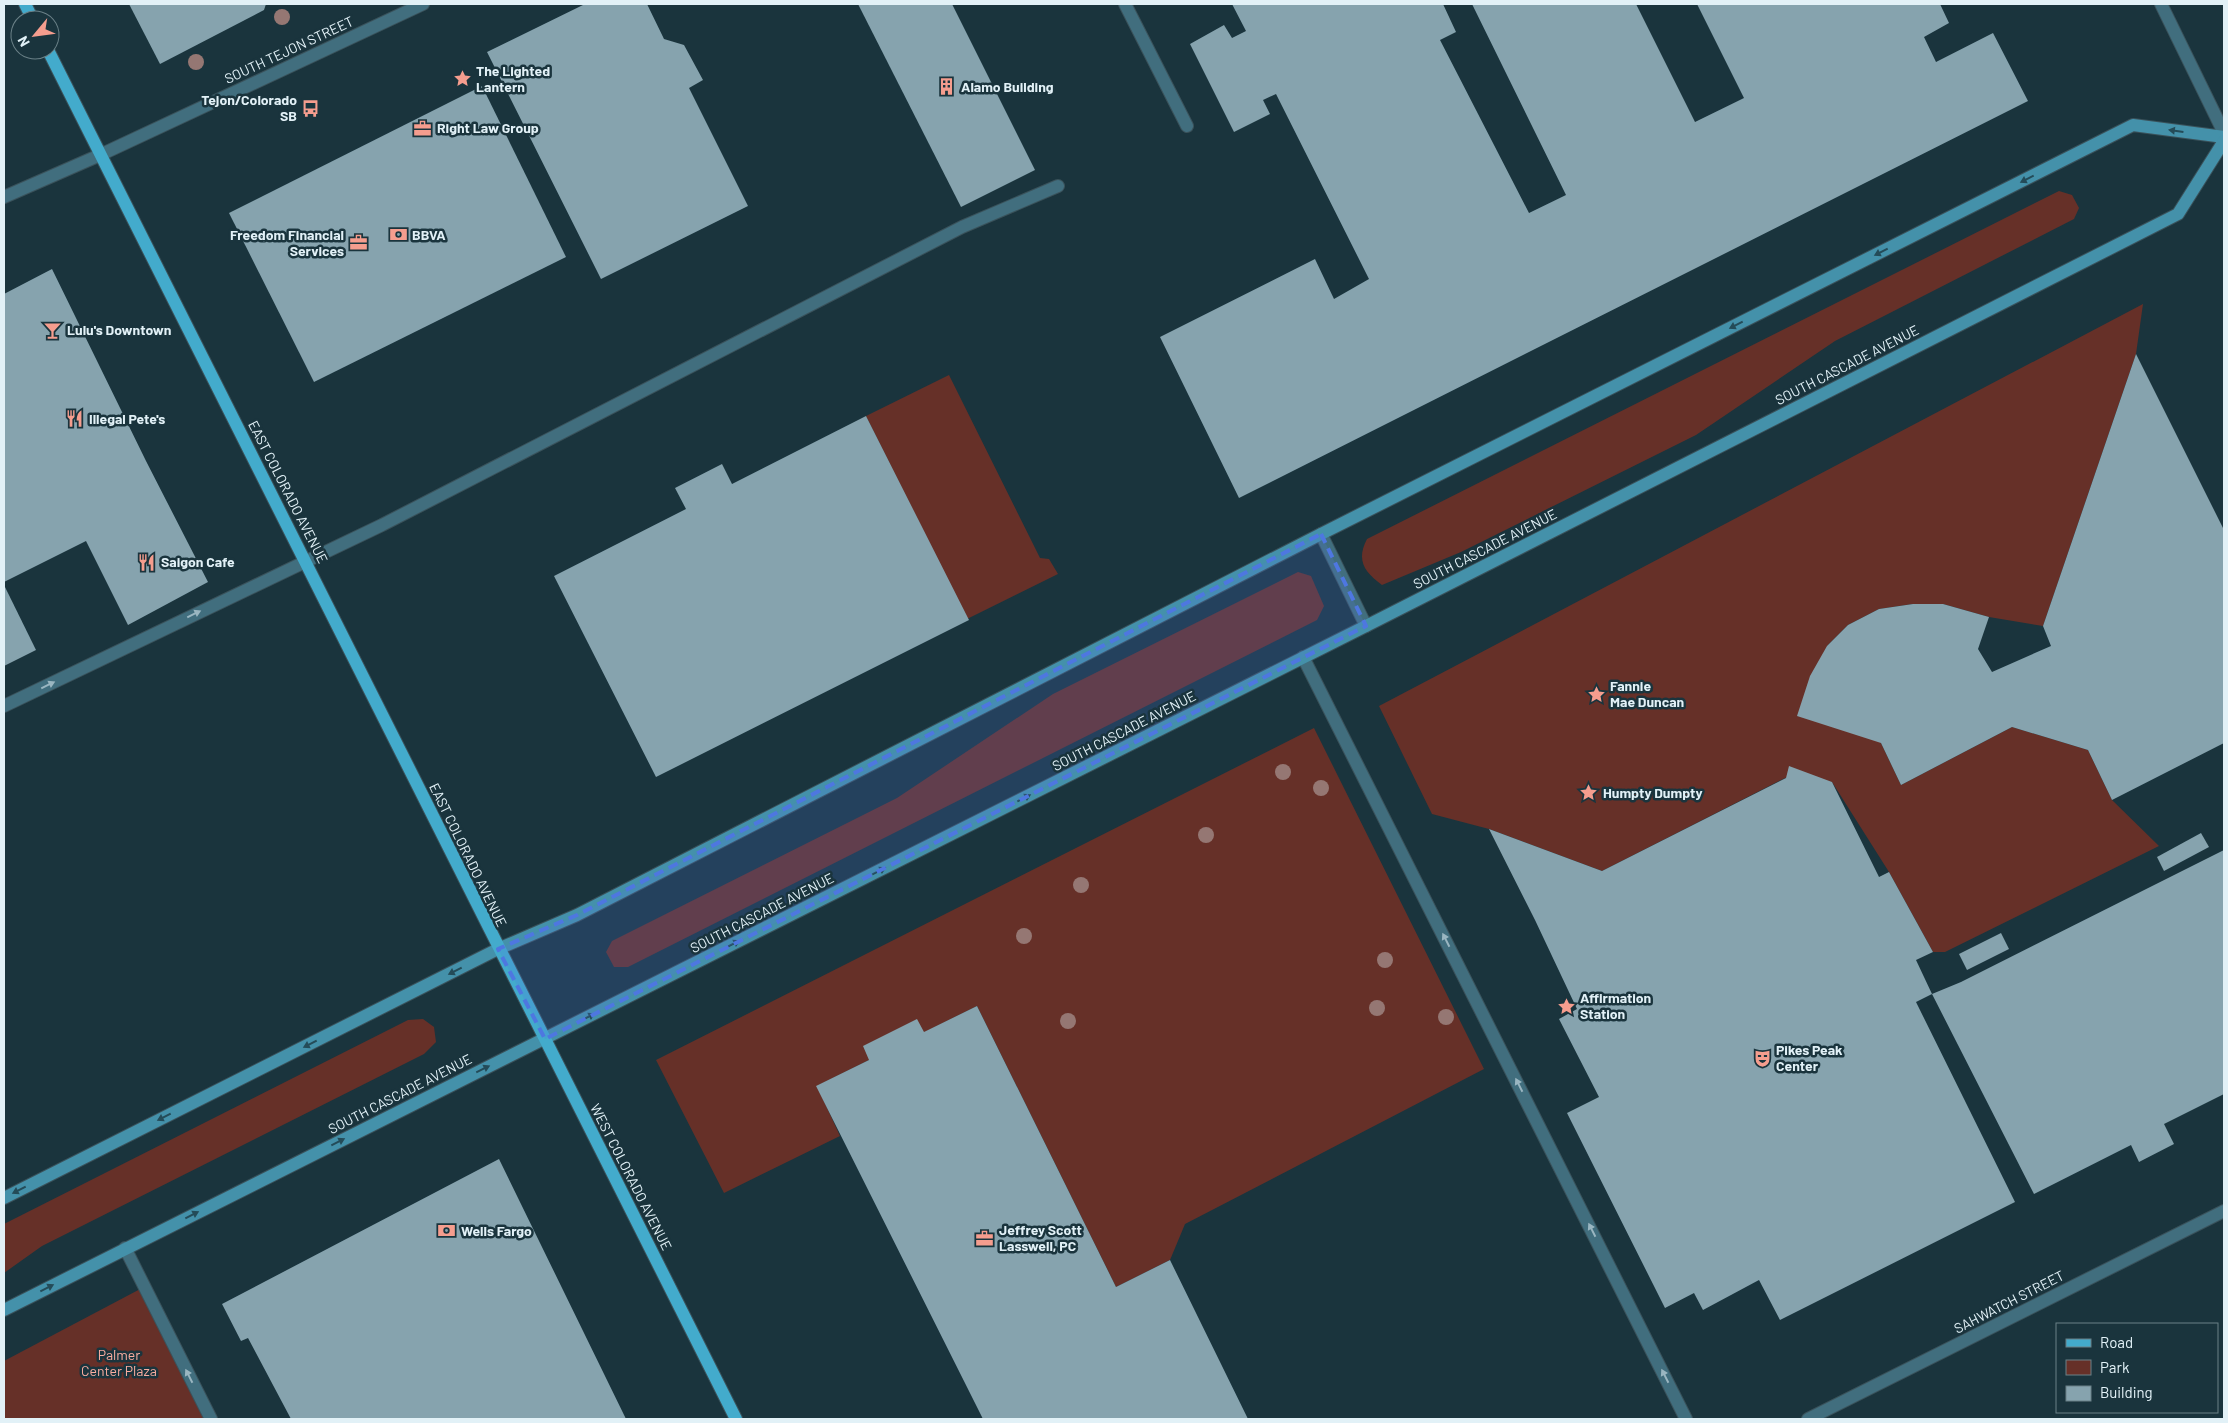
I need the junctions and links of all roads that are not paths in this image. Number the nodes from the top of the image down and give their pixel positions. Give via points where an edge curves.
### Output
1 (423, 4) edge
2 (1125, 4) edge
3 (2161, 4) edge
4 (53, 60) edge
5 (1187, 126) dead end
6 (2224, 133) edge
7 (2224, 137) edge
8 (2224, 141) edge
9 (100, 155) junction
10 (1058, 186) dead end
11 (4, 197) edge
12 (1321, 534) junction
13 (306, 560) junction
14 (1366, 626) junction
15 (1303, 657) junction
16 (4, 706) edge
17 (498, 949) junction
18 (545, 1038) junction
19 (4, 1198) edge
20 (2224, 1211) edge
21 (125, 1248) junction
22 (4, 1310) edge
23 (211, 1419) edge
24 (736, 1419) edge
25 (1686, 1419) edge
26 (1808, 1419) edge

1 - 9 street, SOUTH TEJON STREET
2 - 5 street
3 - 6 street
4 - 9 main road, EAST COLORADO AVENUE
7 -> 12 main road via 2133,125
8 - 14 main road, SOUTH CASCADE AVENUE via 2178,214
9 - 11 street, SOUTH TEJON STREET
9 - 13 main road, EAST COLORADO AVENUE
10 - 13 street via 962,227 382,525
12 - 14 street
12 - 17 main road via 576,915
16 -> 13 street
13 - 17 main road, EAST COLORADO AVENUE
14 - 15 main road, SOUTH CASCADE AVENUE
18 -> 15 main road, SOUTH CASCADE AVENUE
25 -> 15 street
17 - 18 main road, WEST COLORADO AVENUE
17 -> 19 main road
21 -> 18 main road, SOUTH CASCADE AVENUE
18 - 24 main road, WEST COLORADO AVENUE
20 - 26 street, SAHWATCH STREET
22 -> 21 main road, SOUTH CASCADE AVENUE
23 -> 21 street

